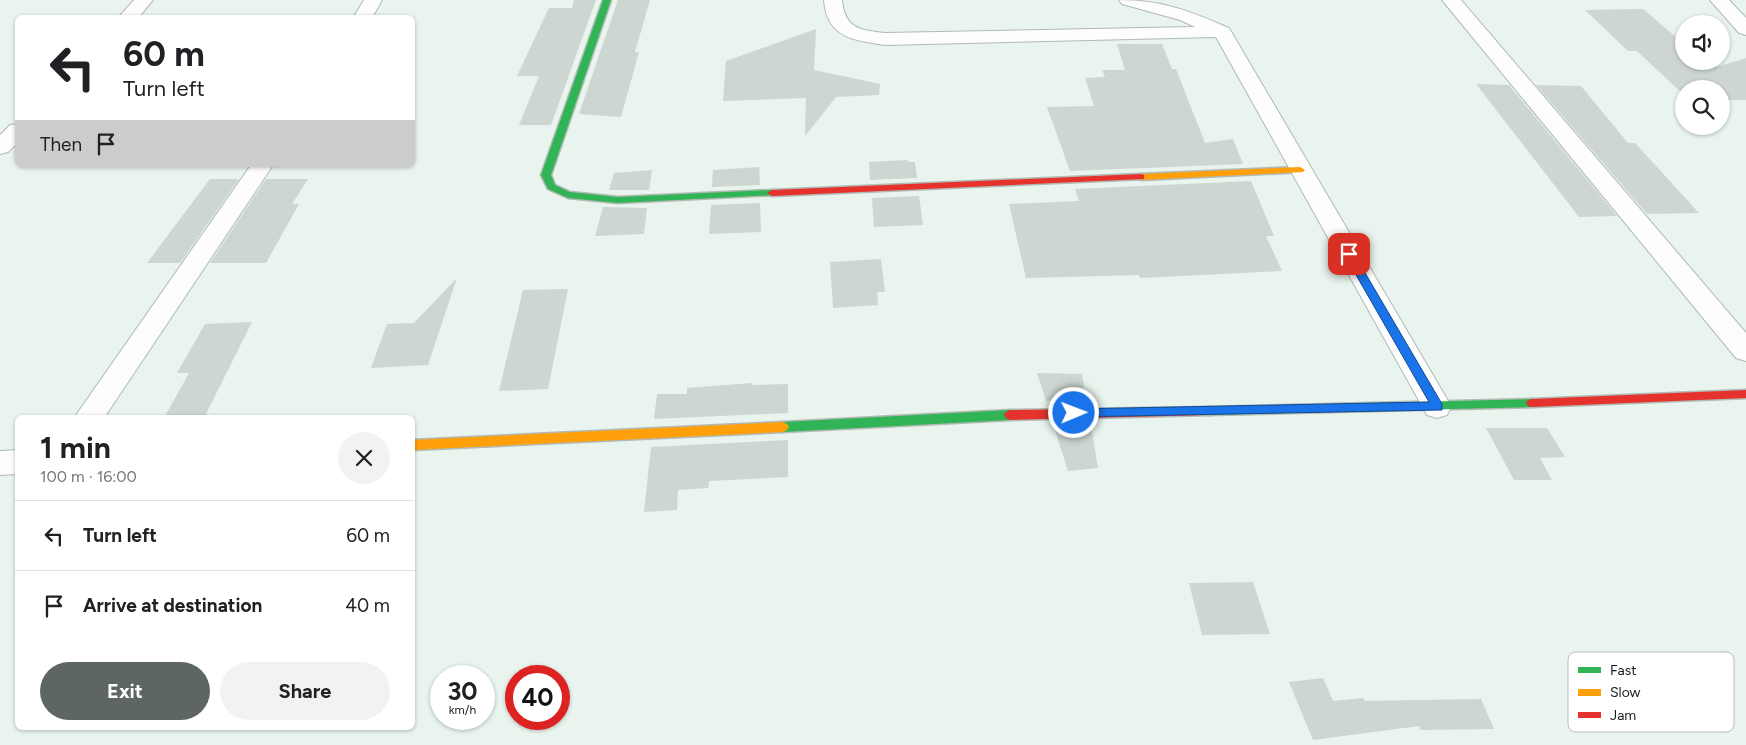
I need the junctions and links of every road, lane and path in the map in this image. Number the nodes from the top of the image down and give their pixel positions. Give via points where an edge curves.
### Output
1 (144, 0) edge
2 (374, 0) edge
3 (607, 0) edge
4 (833, 0) edge
5 (1128, 0) edge
6 (1451, 0) edge
7 (1719, 0) edge
8 (130, 15) edge
9 (364, 15) edge
10 (1746, 29) edge
11 (1222, 32) junction
12 (15, 133) edge
13 (0, 147) edge
14 (261, 167) edge
15 (1300, 170) junction
16 (1746, 350) edge
17 (1746, 394) edge
18 (1437, 407) junction
19 (90, 415) edge
20 (415, 445) edge
21 (15, 462) edge
22 (0, 463) edge

1 - 8 street
2 - 9 street
3 - 15 street via 546,175 551,187 568,195 618,200
4 - 11 street via 833,10 840,25 857,35 885,39
5 - 11 street via 1187,16
6 - 16 street
7 - 10 street
11 - 15 street
12 - 13 street
14 - 19 street
15 - 18 street
17 - 18 street
18 - 20 street via 1036,414
21 - 22 street

